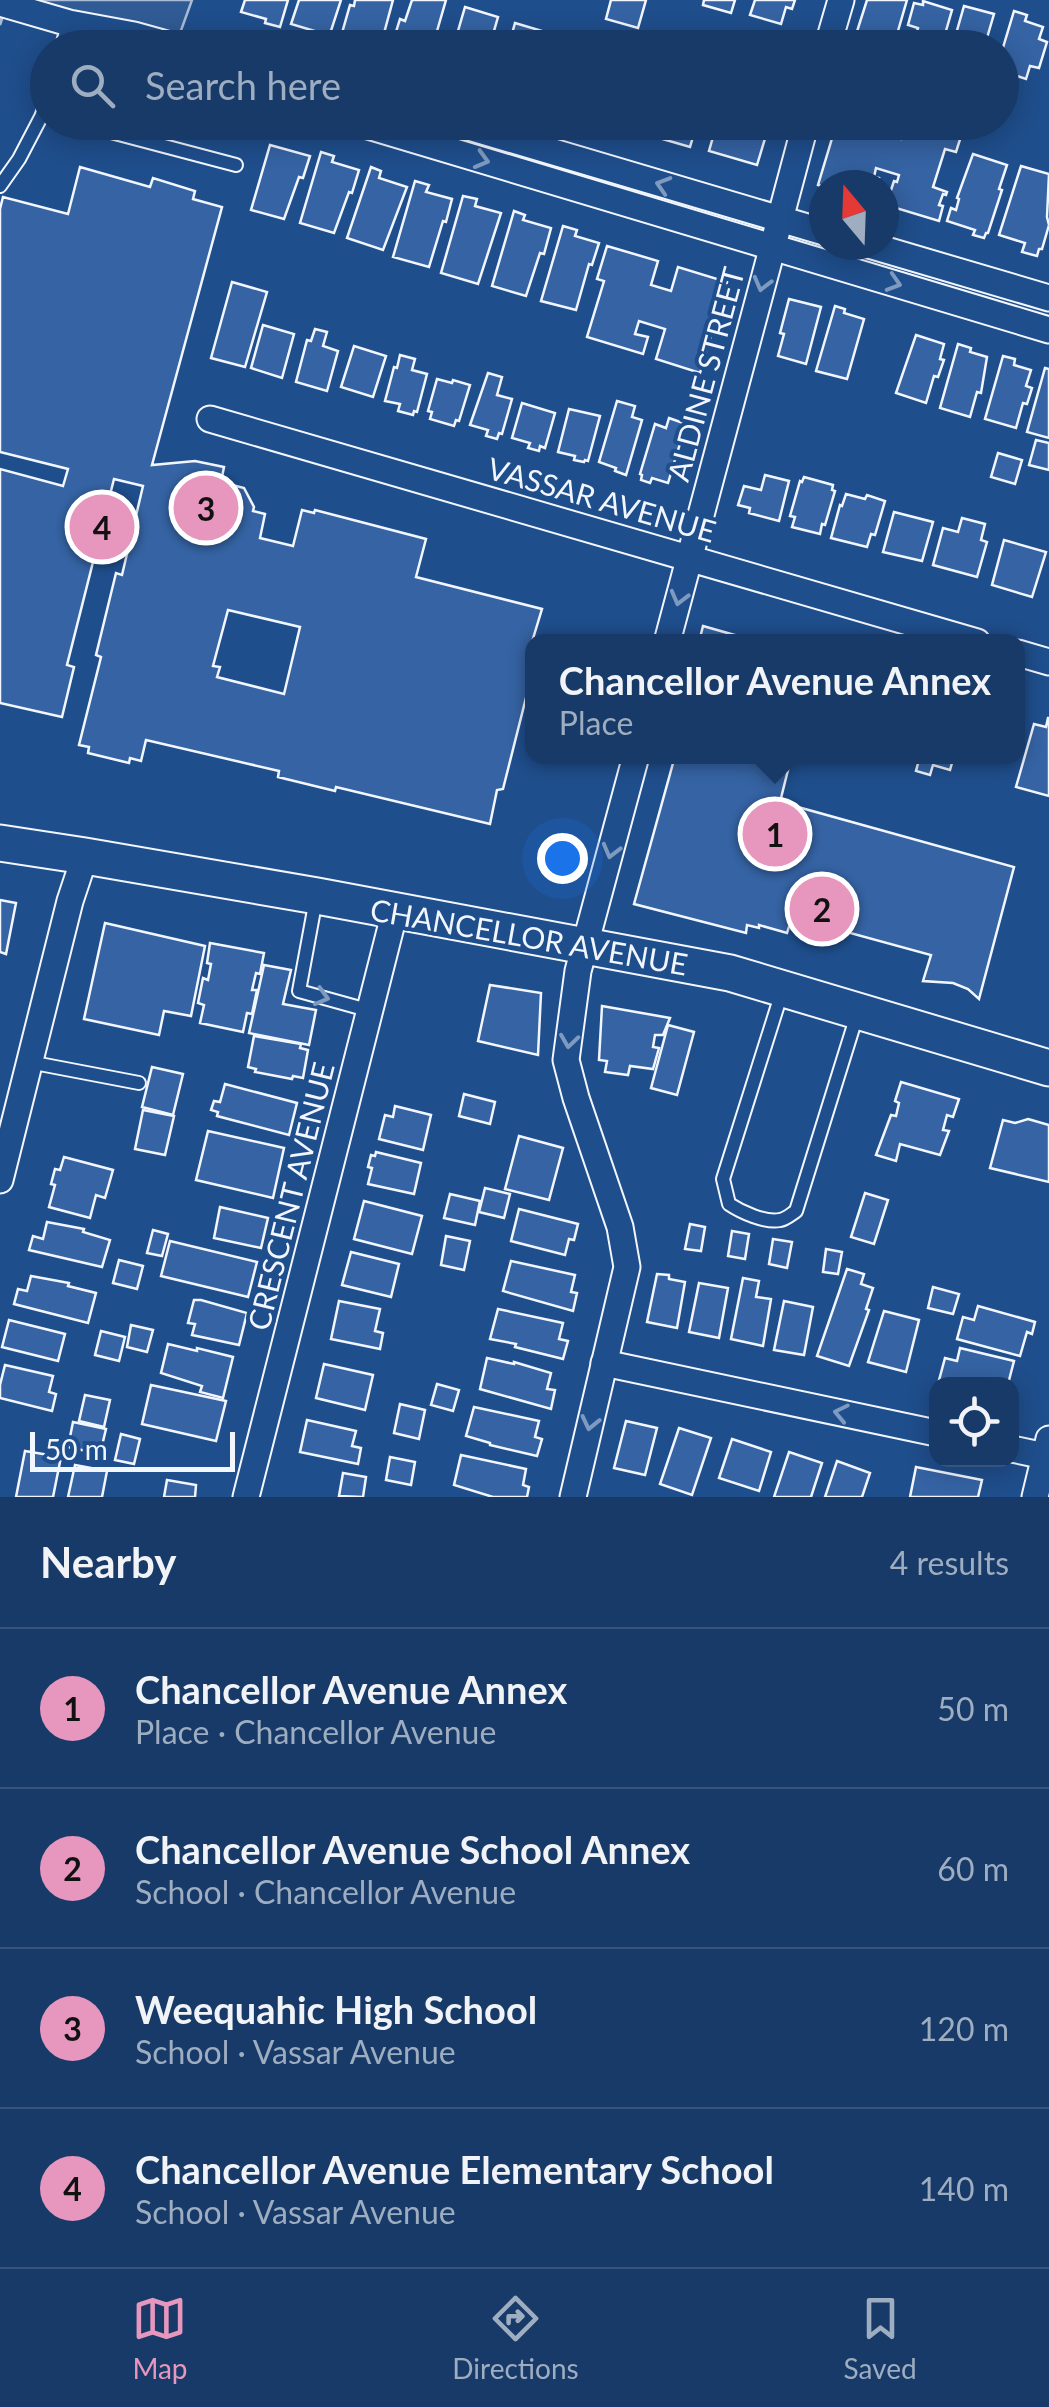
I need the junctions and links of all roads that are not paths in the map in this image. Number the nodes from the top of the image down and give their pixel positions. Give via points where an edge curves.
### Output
1 (841, 0) edge
2 (0, 3) edge
3 (66, 30) edge
4 (833, 30) edge
5 (30, 139) edge
6 (143, 140) edge
7 (416, 140) edge
8 (512, 140) edge
9 (801, 140) edge
10 (545, 150) junction
11 (236, 164) dead end
12 (538, 176) junction
13 (0, 186) edge
14 (780, 219) junction
15 (809, 228) edge
16 (772, 246) junction
17 (899, 254) edge
18 (1048, 298) edge
19 (1044, 329) edge
20 (210, 419) dead end
21 (690, 559) junction
22 (670, 634) edge
23 (948, 634) edge
24 (634, 764) edge
25 (0, 843) edge
26 (86, 856) junction
27 (317, 896) junction
28 (395, 911) junction
29 (585, 946) junction
30 (783, 989) junction
31 (858, 1011) junction
32 (371, 1012) junction
33 (30, 1062) junction
34 (1049, 1068) edge
35 (138, 1083) dead end
36 (0, 1180) edge
37 (604, 1363) junction
38 (929, 1432) edge
39 (1047, 1448) edge
40 (1019, 1449) edge
41 (246, 1497) edge
42 (573, 1497) edge
43 (1035, 1497) edge

1 - 4 street
2 - 3 street
5 - 13 lane
6 - 11 lane
7 -> 12 street
8 - 10 street
9 - 14 street, ALDINE STREET
10 - 12 street
14 -> 10 street
12 - 16 street
14 - 15 street
14 - 16 street, ALDINE STREET
16 -> 19 street
16 -> 21 street, ALDINE STREET
17 - 18 street
18 - 19 street
20 - 21 street, VASSAR AVENUE
21 -> 22 street, ALDINE STREET
21 - 23 street, VASSAR AVENUE
24 -> 29 street
25 - 26 main road, CHANCELLOR AVENUE
26 - 27 main road, CHANCELLOR AVENUE
26 - 33 street
27 - 28 main road, CHANCELLOR AVENUE
27 -> 32 lane via 299,990
28 - 29 main road, CHANCELLOR AVENUE
28 - 32 street, CRESCENT AVENUE
29 - 30 main road, CHANCELLOR AVENUE
29 -> 37 street via 566,1060 627,1267
30 - 31 main road, CHANCELLOR AVENUE
30 - 31 lane via 723,1180 728,1204 768,1220 796,1211
31 - 34 main road, CHANCELLOR AVENUE
32 - 41 street, CRESCENT AVENUE
33 - 35 lane
33 - 36 street
38 -> 37 street
37 -> 42 street
39 - 40 street
39 - 43 street

